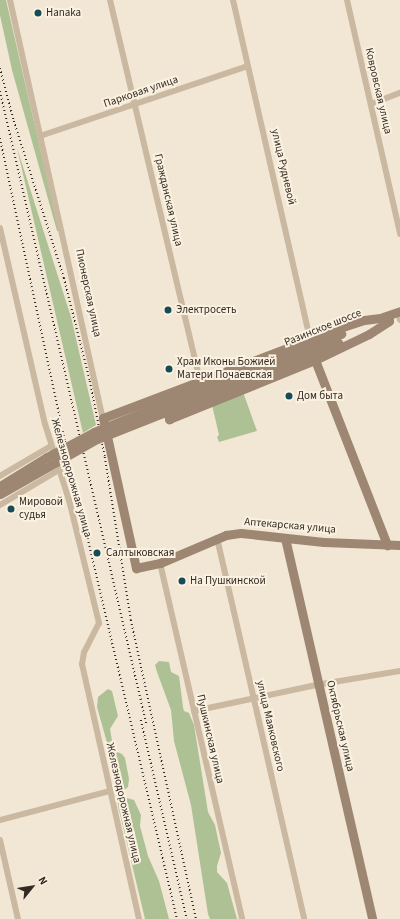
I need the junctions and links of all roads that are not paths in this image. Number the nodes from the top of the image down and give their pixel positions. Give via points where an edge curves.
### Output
1 (10, 0) edge
2 (110, 0) edge
3 (233, 0) edge
4 (347, 0) edge
5 (248, 66) junction
6 (400, 93) edge
7 (135, 104) junction
8 (371, 104) junction
9 (40, 136) junction
10 (0, 228) edge
11 (400, 234) edge
12 (3, 254) edge
13 (400, 316) edge
14 (386, 319) junction
15 (310, 339) junction
16 (315, 360) junction
17 (201, 381) junction
18 (212, 389) junction
19 (164, 395) junction
20 (142, 403) junction
21 (206, 404) junction
22 (103, 418) junction
23 (106, 430) junction
24 (51, 446) junction
25 (25, 461) junction
26 (58, 470) junction
27 (0, 476) edge
28 (38, 483) junction
29 (0, 486) edge
30 (0, 494) edge
31 (0, 505) edge
32 (216, 538) junction
33 (285, 538) junction
34 (387, 545) junction
35 (400, 546) edge
36 (160, 563) junction
37 (400, 671) edge
38 (318, 685) junction
39 (253, 698) junction
40 (194, 711) junction
41 (110, 791) junction
42 (0, 820) edge
43 (0, 840) edge
44 (18, 919) edge
45 (139, 919) edge
46 (242, 919) edge
47 (304, 919) edge
48 (372, 919) edge

1 - 9 street, Пионерская улица
2 - 7 street, Гражданская улица
3 - 5 street, улица Рудневой
4 - 8 street, Ковровская улица
5 - 7 street, Парковая улица
5 - 15 street, улица Рудневой
6 - 8 street
7 - 9 street, Парковая улица
7 - 17 street, Гражданская улица
8 - 11 street, Ковровская улица
9 - 22 street, Пионерская улица
10 - 12 street, Железнодорожная улица
12 - 24 street, Железнодорожная улица
13 - 14 street, Разинское шоссе
14 - 15 street via 358,322
14 - 16 street via 369,334
14 - 18 street, Разинское шоссе
15 - 17 street
16 - 21 street
16 - 34 street
17 - 19 street
17 - 21 street, Гражданская улица
18 - 29 street, bridge via 94,432
18 - 30 street, bridge via 97,439
19 - 20 street
19 - 21 street via 170,419
20 - 22 street
20 - 23 street via 122,422
22 - 23 street, Пионерская улица
23 - 36 street, Пионерская улица via 136,568
24 - 25 street
24 - 26 street, Железнодорожная улица
25 - 27 street
25 - 28 street via 34,461 40,465 41,475
26 - 28 street
26 - 41 street, Железнодорожная улица via 69,500 99,623 84,652 82,664
28 - 31 street
32 - 33 street, Аптекарская улица via 240,533
32 - 36 street, Аптекарская улица
32 - 39 street, улица Маяковского
33 - 34 street, Аптекарская улица
33 - 38 street, Октябрьская улица
34 - 35 street, Аптекарская улица
36 - 40 street, Пушкинская улица
37 - 38 street
38 - 39 street
38 - 48 street, Октябрьская улица
39 - 40 street
39 - 47 street, улица Маяковского
40 - 46 street, Пушкинская улица
41 - 42 street
41 - 45 street, Железнодорожная улица
43 - 44 street

